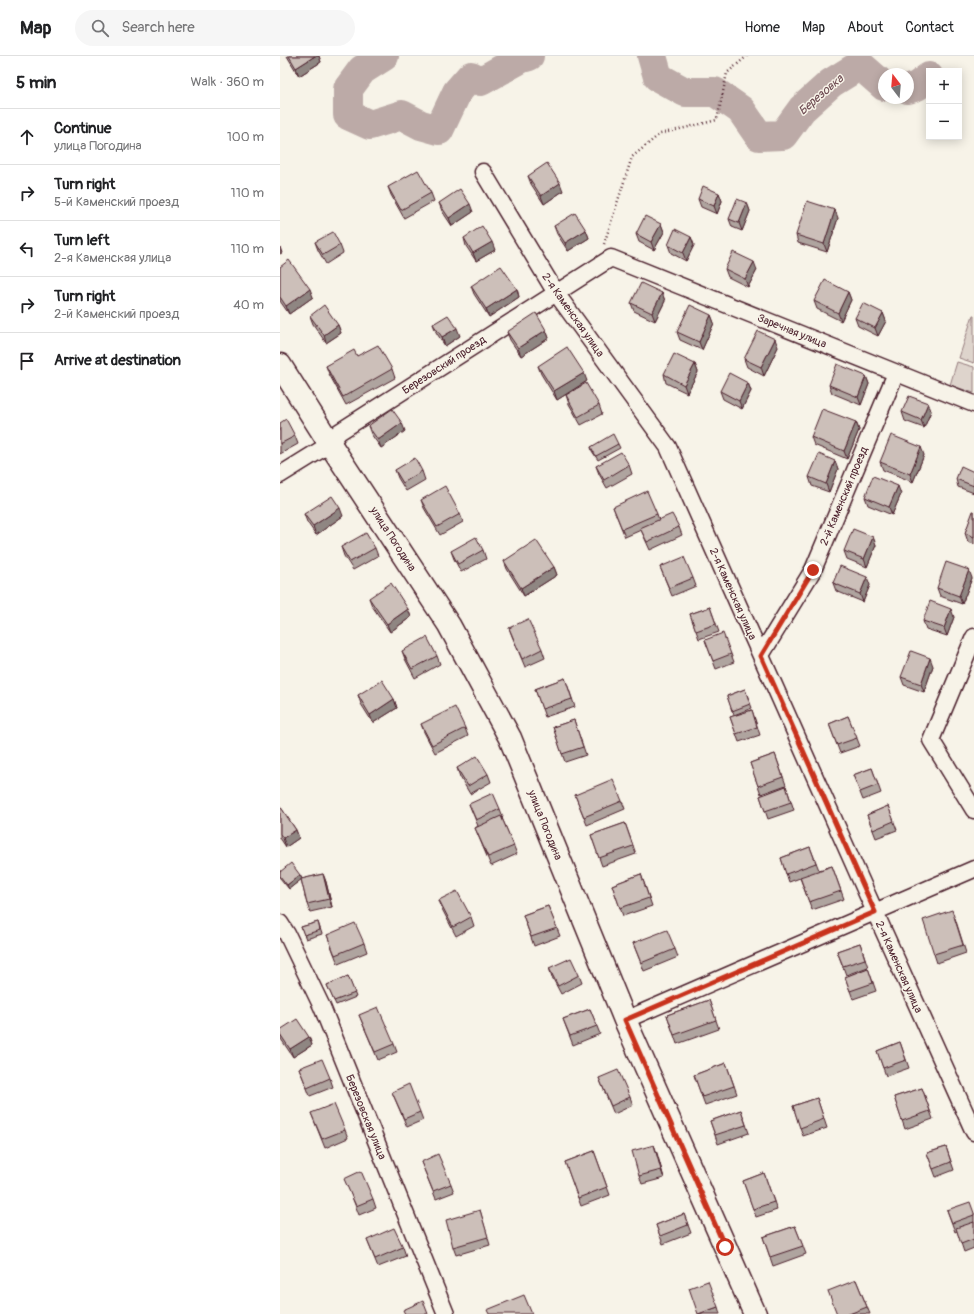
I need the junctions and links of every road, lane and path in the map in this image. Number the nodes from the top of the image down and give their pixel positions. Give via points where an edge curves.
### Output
1 (747, 56) edge
2 (483, 172) dead end
3 (611, 258) joint
4 (596, 267) junction
5 (556, 293) junction
6 (280, 364) edge
7 (896, 373) junction
8 (974, 404) edge
9 (330, 444) junction
10 (280, 475) edge
11 (974, 637) edge
12 (761, 656) junction
13 (974, 810) edge
14 (974, 869) edge
15 (875, 912) junction
16 (280, 923) edge
17 (625, 1020) junction
18 (974, 1132) edge
19 (446, 1314) edge
20 (755, 1314) edge

1 - 4 path via 727,73 717,120 660,134 632,158
2 - 5 street, 2-я Каменская улица
3 - 4 street, Березовский проезд
3 - 7 street, Заречная улица
4 - 5 street, Березовский проезд
5 - 9 street, Березовский проезд via 339,432
5 - 12 street, 2-я Каменская улица via 668,447
6 - 9 street, улица Погодина
7 - 8 street, Заречная улица
7 - 12 street, 2-й Каменский проезд via 813,570
9 - 10 street, Березовский проезд
9 - 17 street, улица Погодина via 449,625 510,738
11 - 13 street via 931,740
12 - 15 street, 2-я Каменская улица
14 - 15 street
15 - 17 street
15 - 18 street, 2-я Каменская улица
16 - 19 street, Березовская улица via 322,1007
17 - 20 street, улица Погодина

